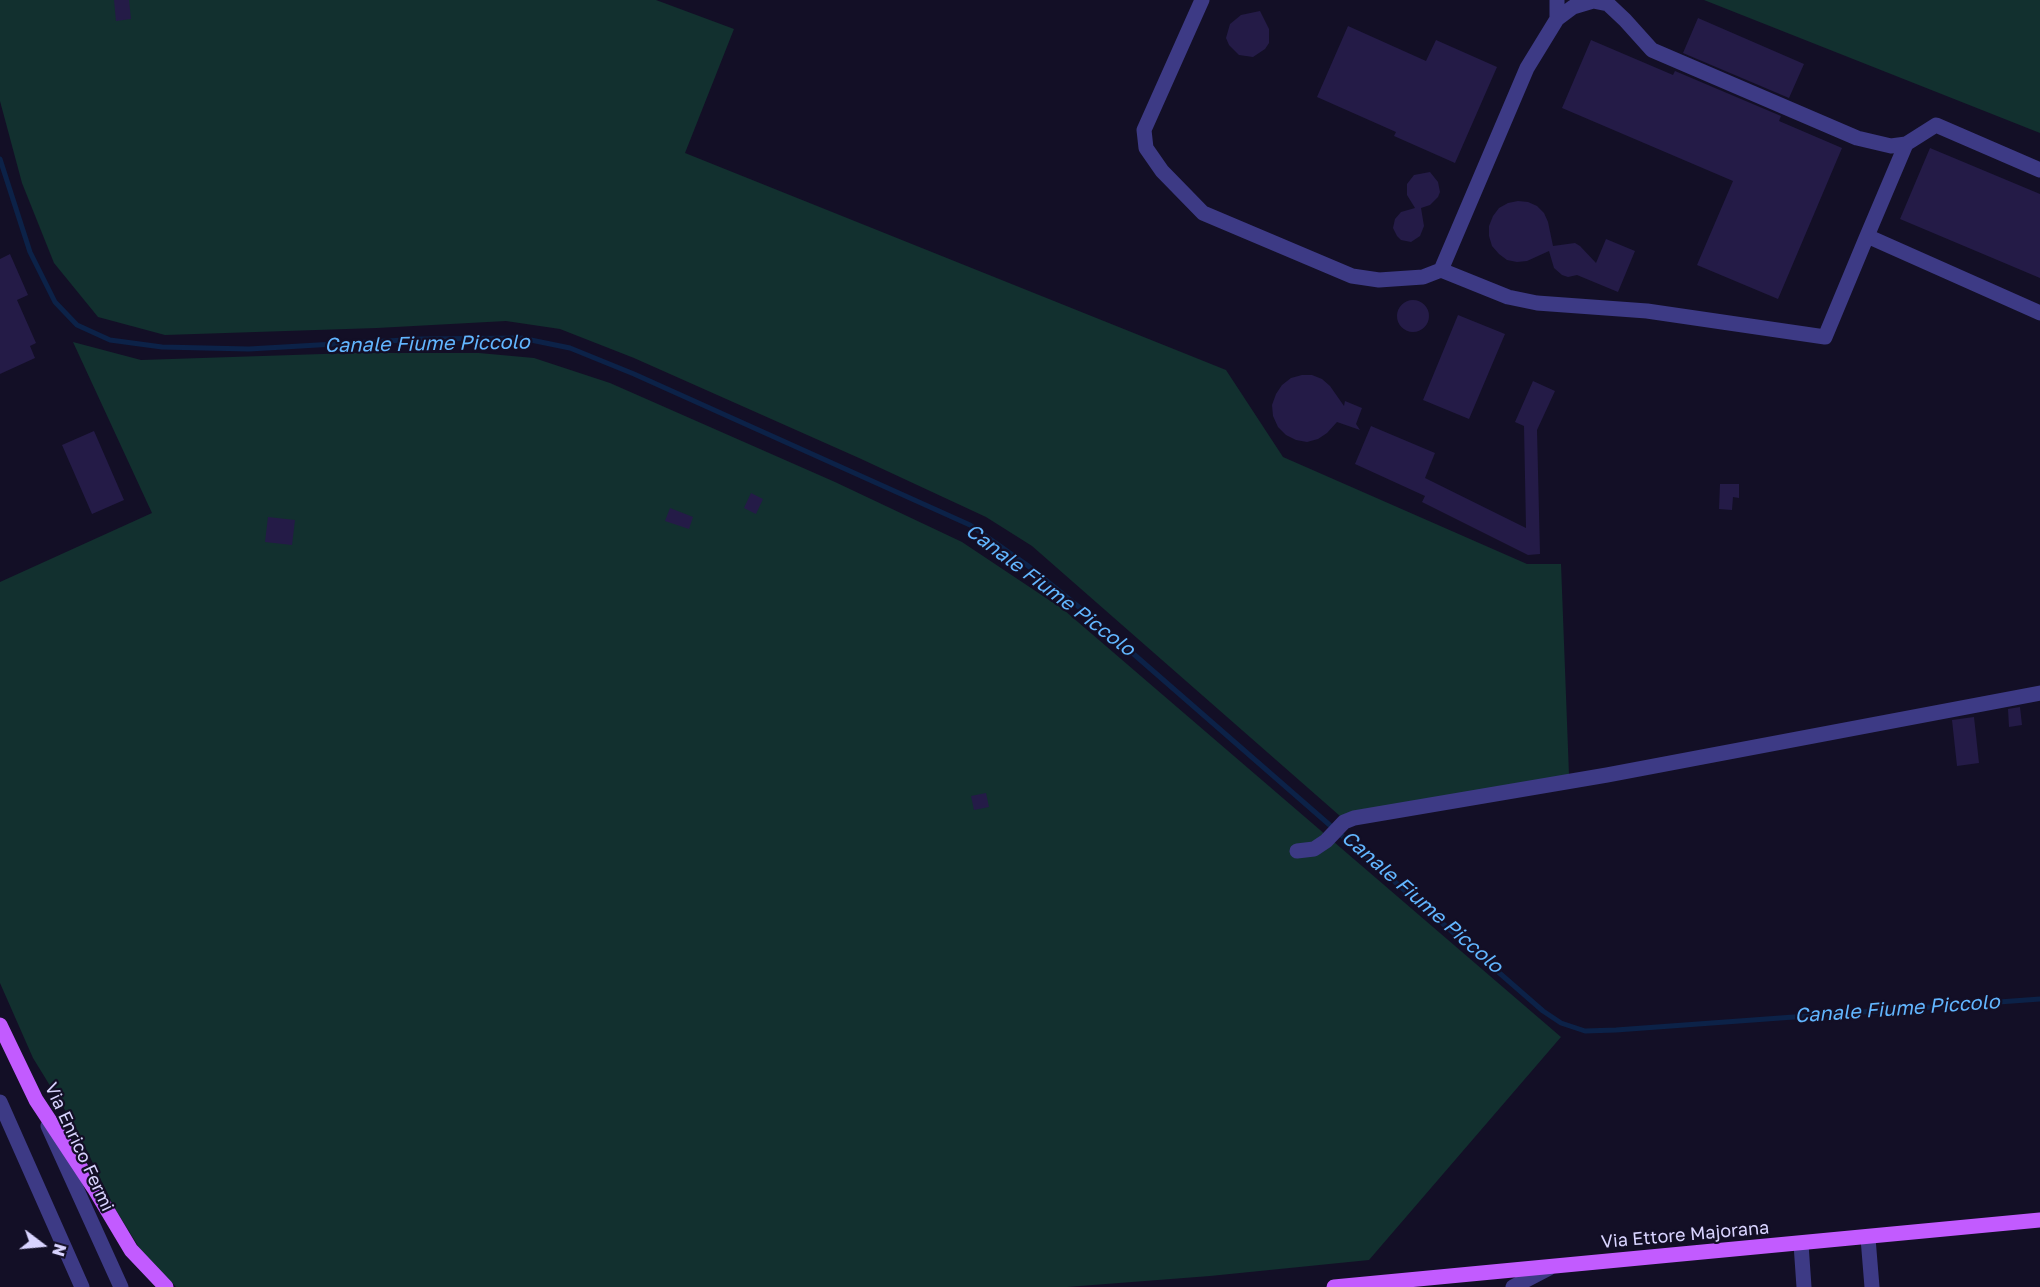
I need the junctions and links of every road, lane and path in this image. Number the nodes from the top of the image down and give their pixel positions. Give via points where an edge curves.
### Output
1 (1202, 0) edge
2 (1557, 0) edge
3 (1557, 19) junction
4 (1906, 144) junction
5 (2040, 170) edge
6 (1867, 236) junction
7 (1441, 270) junction
8 (2040, 313) edge
9 (2040, 693) edge
10 (1297, 851) dead end
11 (0, 1025) edge
12 (36, 1100) junction
13 (0, 1102) edge
14 (2040, 1220) edge
15 (1868, 1238) junction
16 (1801, 1244) junction
17 (1549, 1268) junction
18 (1365, 1286) edge
19 (82, 1287) edge
20 (121, 1287) edge
21 (166, 1287) edge
22 (1334, 1287) edge
23 (1513, 1287) edge
24 (1804, 1287) edge
25 (1872, 1287) edge

1 - 7 street via 1144,130 1146,148 1162,171 1203,213 1352,276 1379,280 1422,277
2 - 3 street
3 - 4 street via 1573,7 1593,1 1608,4 1652,50 1857,138 1891,146
3 - 7 street via 1527,68
4 - 5 street via 1936,125
4 - 6 street
6 - 7 street via 1825,337 1647,311 1537,303 1508,297
6 - 8 street
9 - 10 street via 1607,776 1353,818 1326,842 1314,849
11 - 12 main road, Via Enrico Fermi
12 - 20 street, Via Enrico Fermi
12 - 21 main road via 131,1250
13 - 19 street
14 - 15 main road, Via Ettore Majorana
15 - 16 main road, Via Ettore Majorana
15 - 25 street
16 - 17 main road, Via Ettore Majorana
16 - 24 street
17 - 18 main road, Via Ettore Majorana
17 - 23 street
18 - 22 main road, Via Ettore Majorana

